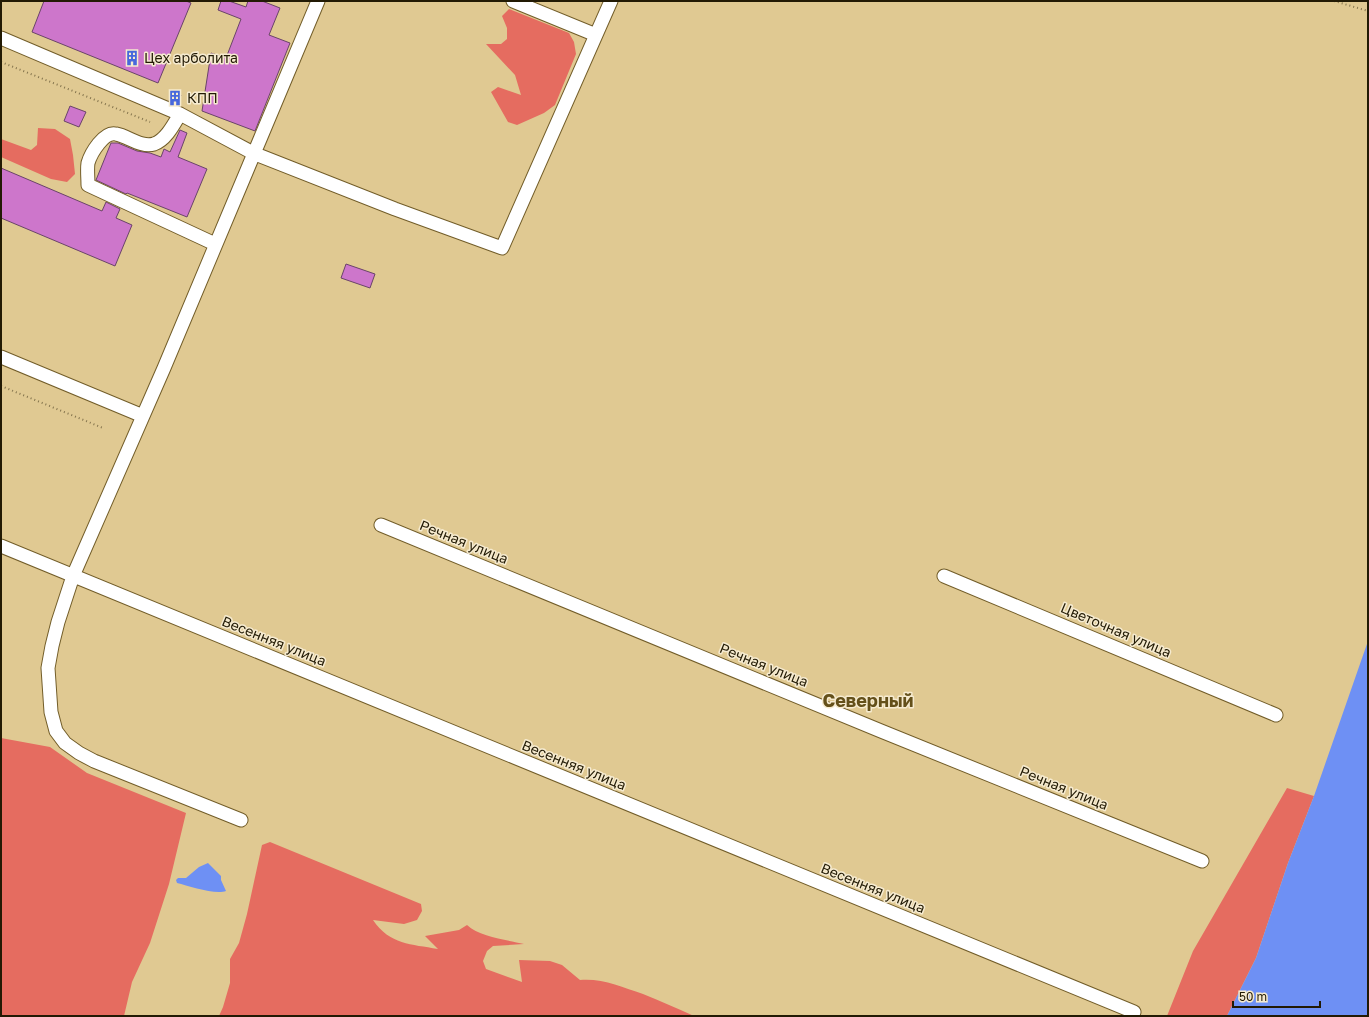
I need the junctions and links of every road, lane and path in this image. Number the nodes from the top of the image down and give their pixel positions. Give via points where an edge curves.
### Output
1 (318, 1) edge
2 (513, 1) edge
3 (611, 1) edge
4 (1334, 1) edge
5 (1368, 12) edge
6 (596, 35) junction
7 (1, 38) edge
8 (1, 62) edge
9 (180, 114) junction
10 (150, 122) dead end
11 (253, 153) junction
12 (215, 244) junction
13 (1, 357) edge
14 (1, 386) edge
15 (143, 416) junction
16 (103, 428) dead end
17 (381, 525) dead end
18 (1, 546) edge
19 (73, 576) junction
20 (944, 576) dead end
21 (1276, 715) dead end
22 (241, 820) dead end
23 (1202, 861) dead end
24 (1134, 1012) dead end

1 - 11 street
2 - 6 street
3 - 6 street
4 - 5 path
6 - 11 street via 502,248
7 - 9 street
8 - 10 path
9 - 11 street
9 - 12 street via 162,139 154,144 143,144 115,133 109,134 100,142 88,163 88,185
11 - 12 street
12 - 15 street
13 - 15 street
14 - 16 path
15 - 19 street
17 - 23 street, Речная улица
18 - 19 street, Весенняя улица
19 - 22 street via 58,622 48,668 51,712 56,731 65,743 94,761
19 - 24 street, Весенняя улица
20 - 21 street, Цветочная улица

